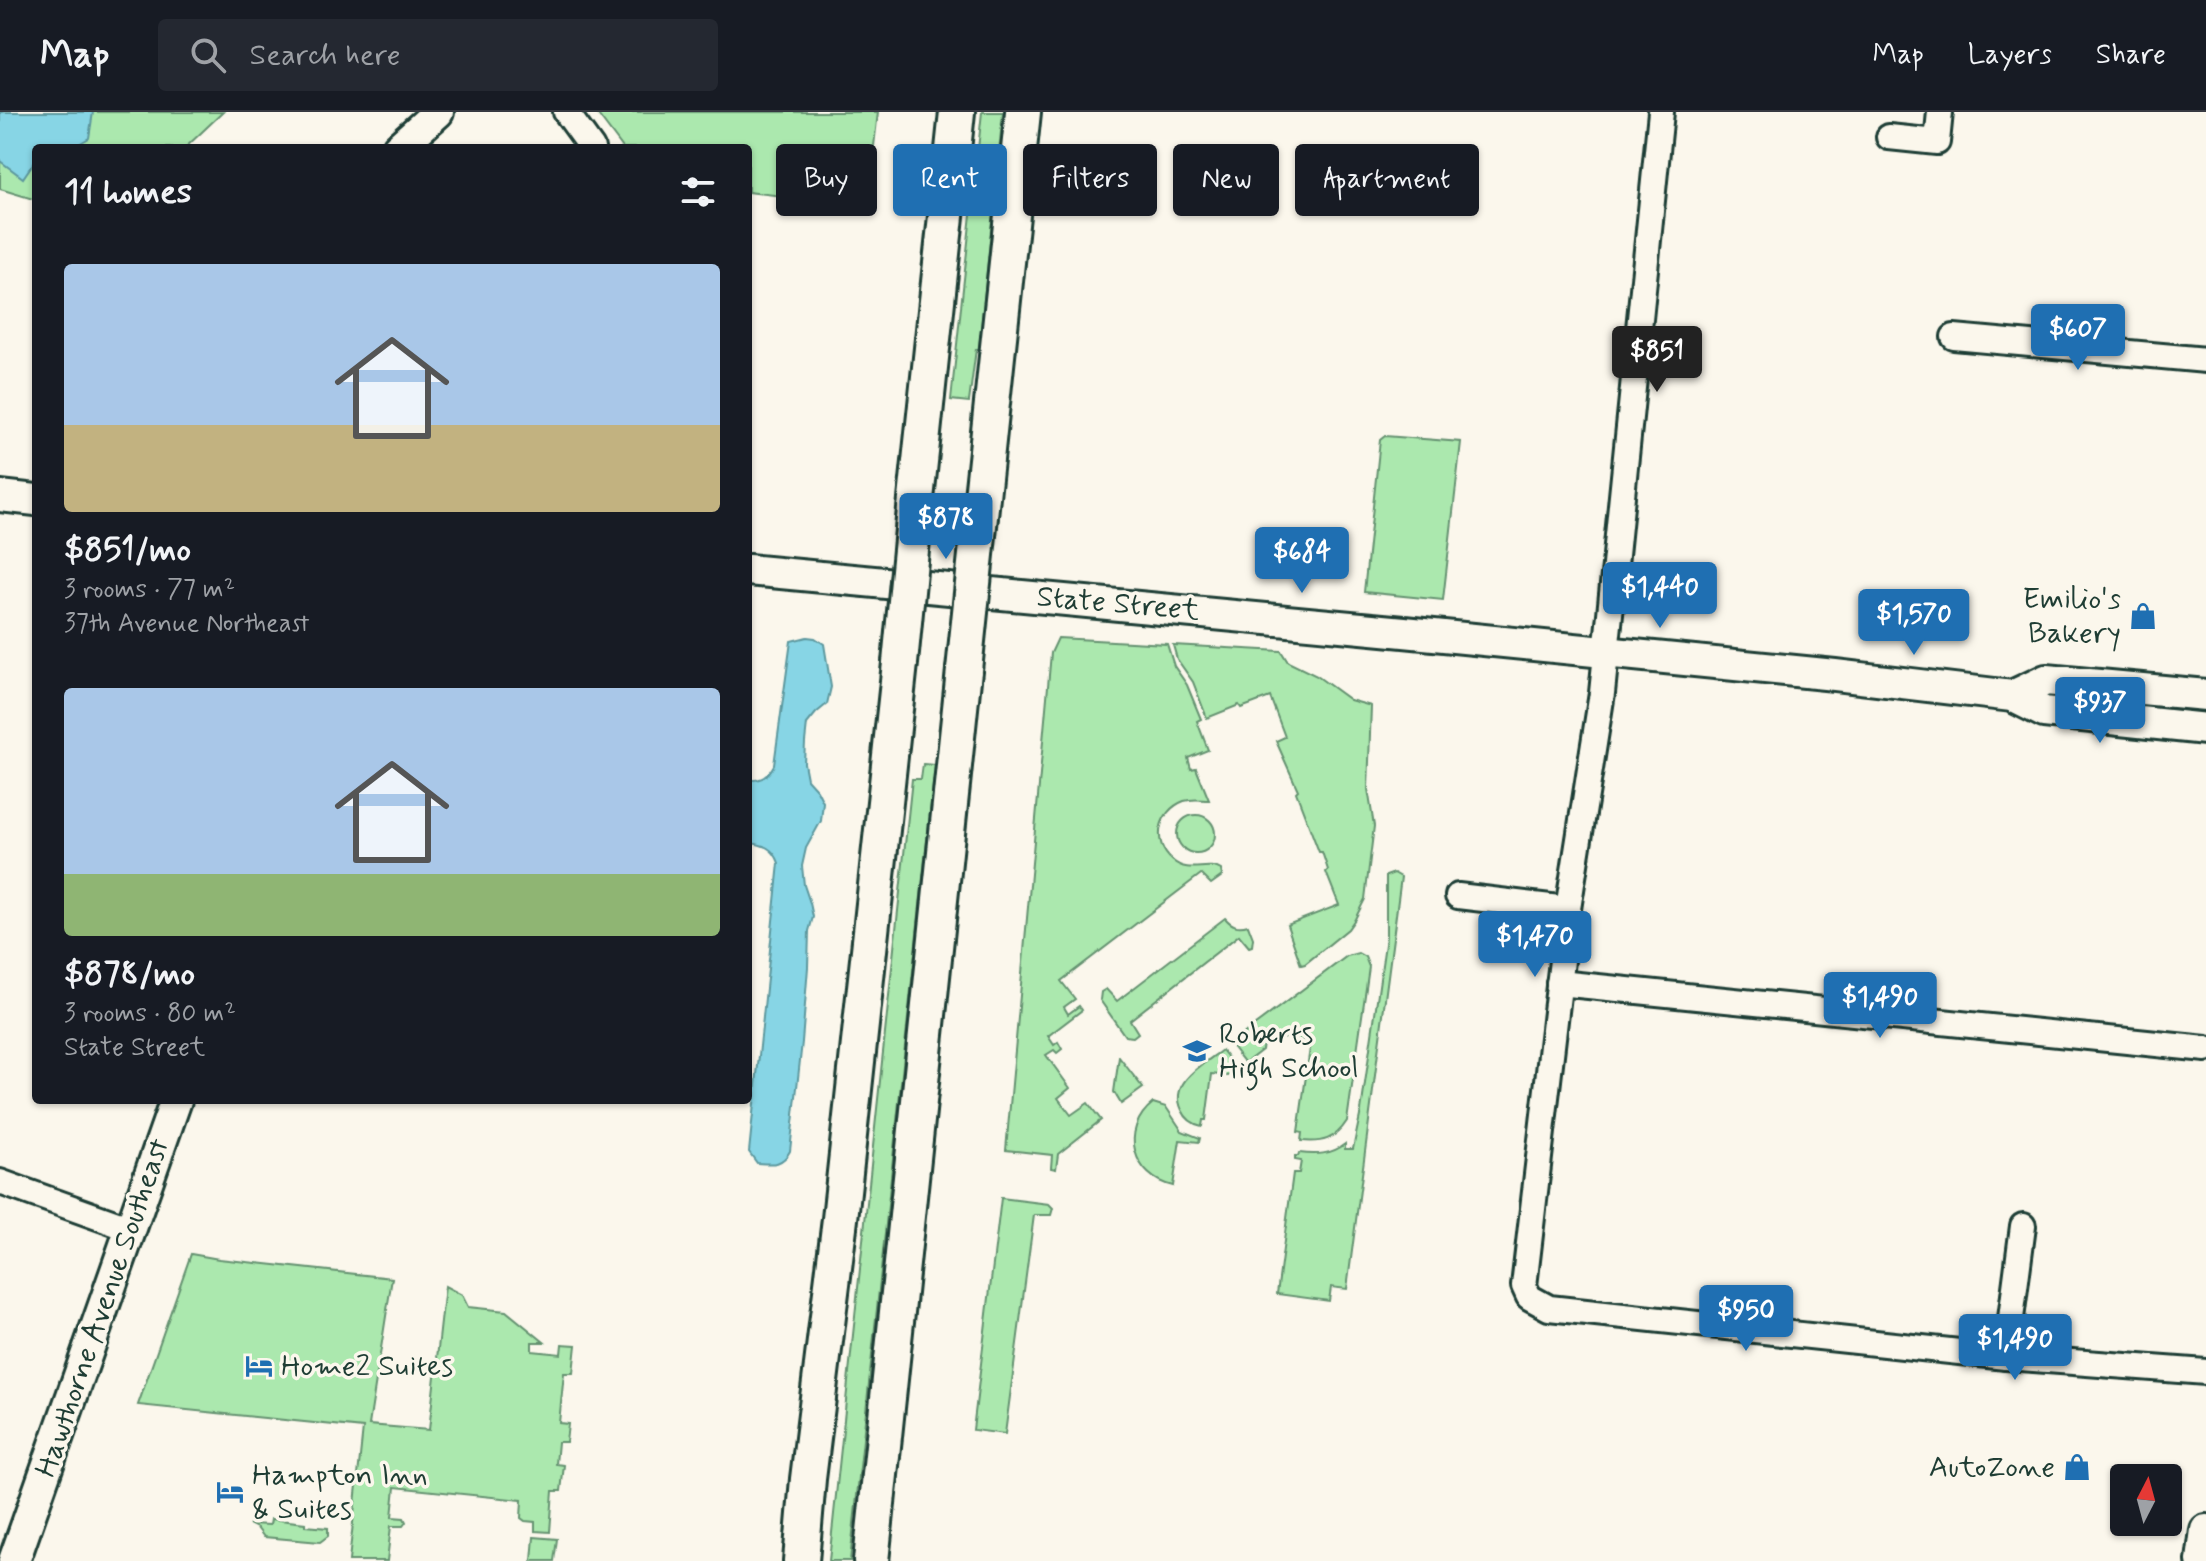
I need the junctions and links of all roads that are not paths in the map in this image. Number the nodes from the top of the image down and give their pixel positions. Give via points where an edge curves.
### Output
1 (438, 112) edge
2 (566, 112) edge
3 (957, 112) edge
4 (1023, 112) edge
5 (1661, 112) edge
6 (1940, 112) edge
7 (1889, 137) dead end
8 (402, 144) edge
9 (589, 144) edge
10 (1954, 337) dead end
11 (2206, 360) edge
12 (0, 496) edge
13 (32, 500) edge
14 (752, 570) edge
15 (1606, 651) junction
16 (2206, 695) edge
17 (2012, 696) junction
18 (2206, 729) edge
19 (1458, 896) dead end
20 (1568, 909) junction
21 (1559, 983) junction
22 (2206, 1049) edge
23 (175, 1104) edge
24 (0, 1182) edge
25 (2023, 1226) dead end
26 (131, 1229) junction
27 (2006, 1357) junction
28 (2206, 1372) edge
29 (2206, 1530) edge
30 (14, 1561) edge
31 (801, 1561) edge
32 (871, 1561) edge
33 (2202, 1561) edge

1 - 8 main road
2 - 9 street
3 - 31 highway, bridge
4 - 32 highway, bridge
5 - 15 street
6 - 7 street via 1937,142
10 - 11 street
12 - 13 main road
14 - 15 main road, State Street
15 - 17 main road, State Street
15 - 20 street
16 - 17 main road, State Street via 2046,680
17 - 18 main road, State Street via 2044,712
19 - 20 street
20 - 21 street
21 - 22 street
21 - 27 street via 1524,1275 1529,1297 1549,1308
23 - 26 main road, Hawthorne Avenue Southeast
24 - 26 street
25 - 27 street
26 - 30 main road, Hawthorne Avenue Southeast
27 - 28 street
29 - 33 main road

